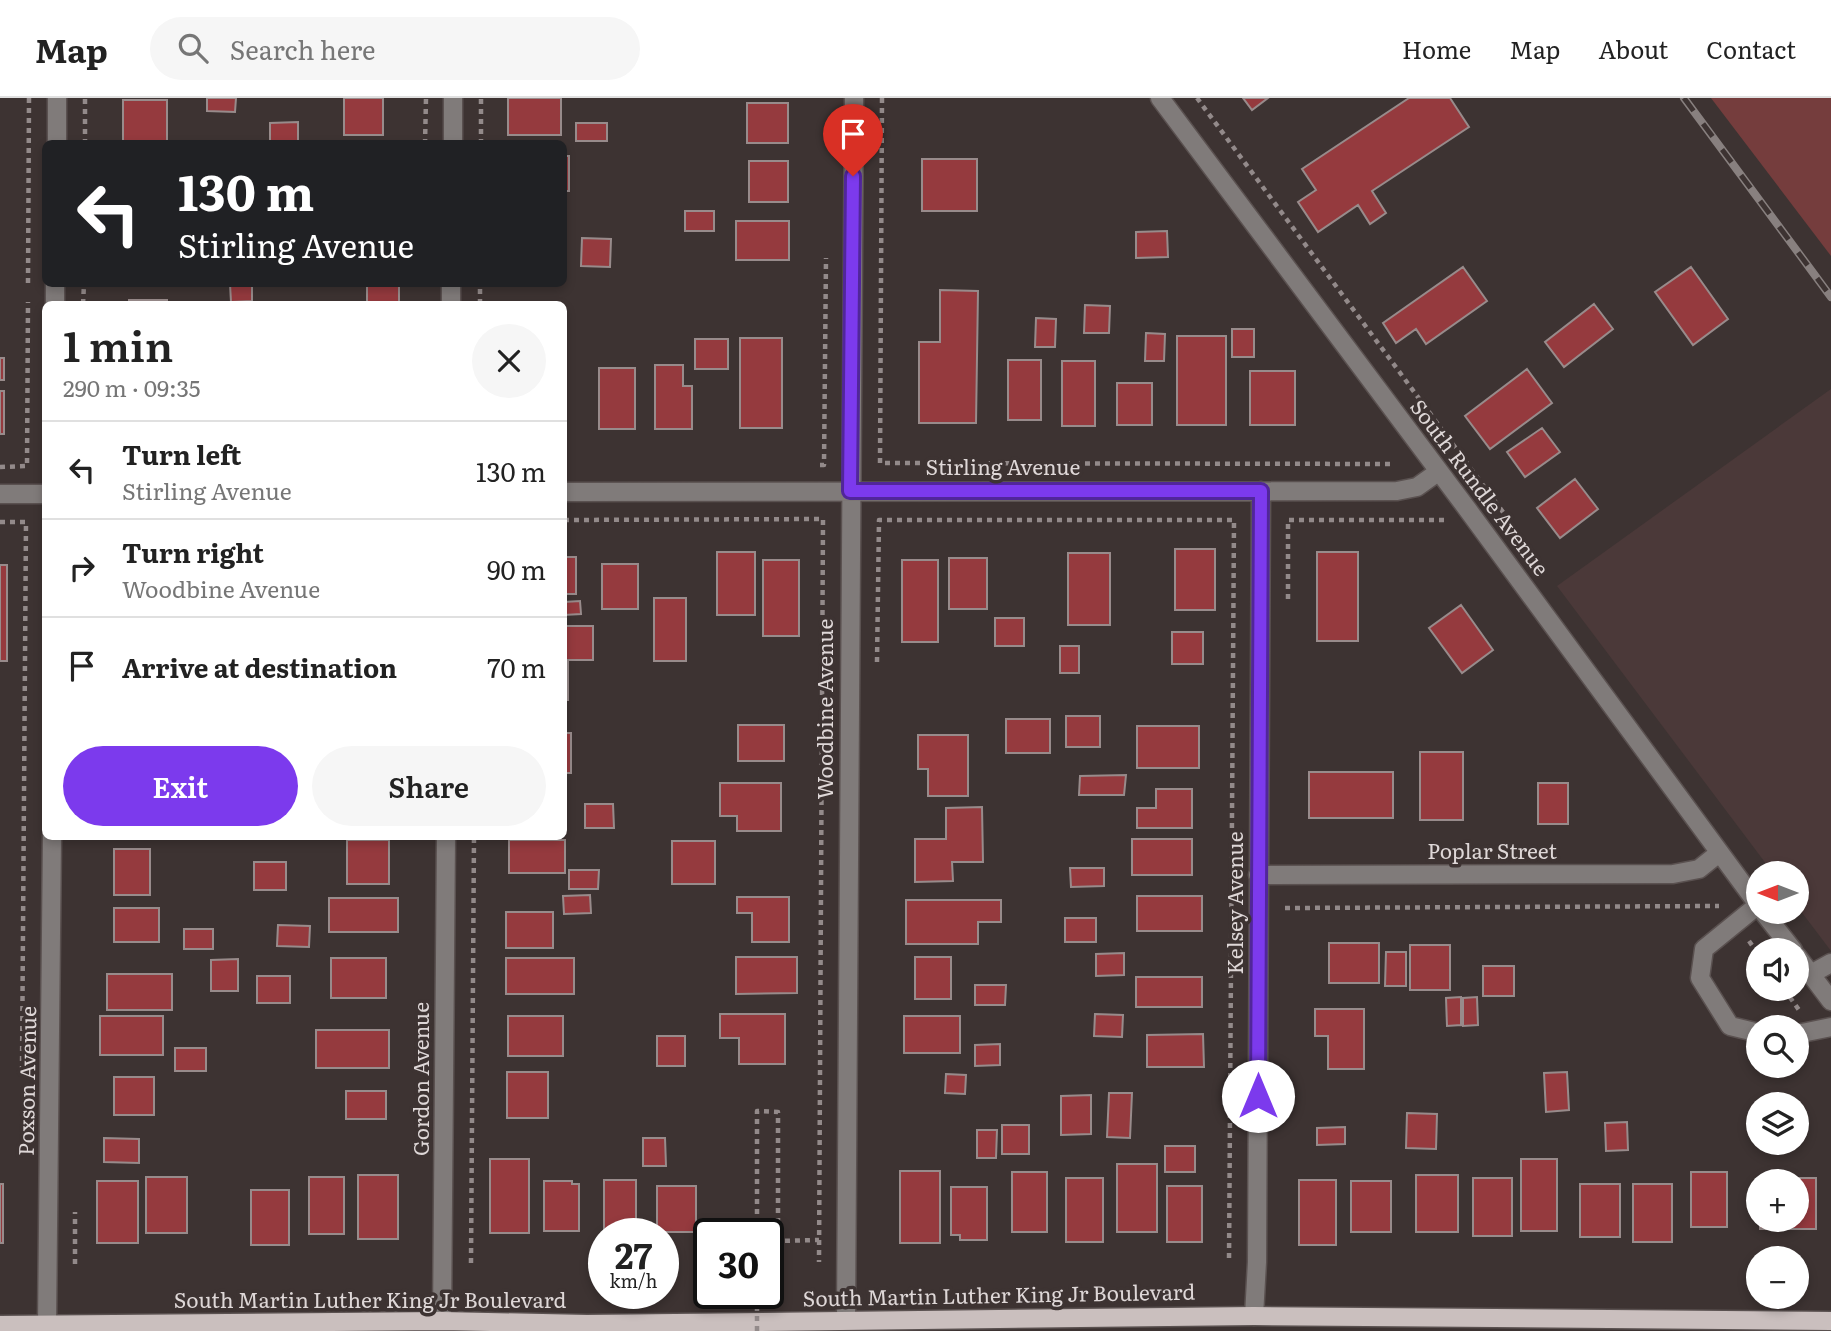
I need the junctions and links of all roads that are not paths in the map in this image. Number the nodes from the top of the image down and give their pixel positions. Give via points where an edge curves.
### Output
1 (57, 98) edge
2 (453, 98) edge
3 (854, 98) edge
4 (1160, 98) edge
5 (57, 140) edge
6 (453, 140) edge
7 (1438, 472) junction
8 (850, 491) junction
9 (1261, 491) junction
10 (567, 492) edge
11 (0, 494) edge
12 (42, 494) edge
13 (52, 840) edge
14 (446, 840) edge
15 (1719, 853) junction
16 (1258, 875) junction
17 (1746, 889) edge
18 (1746, 915) edge
19 (1772, 924) edge
20 (1784, 938) edge
21 (1831, 963) edge
22 (1809, 971) edge
23 (1811, 974) junction
24 (1831, 1001) edge
25 (1831, 1027) edge
26 (1746, 1030) edge
27 (1809, 1032) edge
28 (1254, 1316) junction
29 (1126, 1317) junction
30 (980, 1318) junction
31 (846, 1319) junction
32 (1660, 1319) junction
33 (1831, 1321) edge
34 (0, 1325) edge
35 (47, 1325) junction
36 (444, 1326) edge
37 (180, 1327) edge
38 (941, 1331) edge
39 (1139, 1331) edge
40 (1625, 1331) edge

1 - 5 street
2 - 6 street
3 - 8 street, Woodbine Avenue
4 - 7 street, South Rundle Avenue
7 - 9 street, Stirling Avenue via 1417,487 1398,491
7 - 15 street, South Rundle Avenue
8 - 9 street, Stirling Avenue
8 - 10 street, Stirling Avenue
8 - 31 street, Woodbine Avenue
9 - 16 street, Kelsey Avenue
11 - 12 street
13 - 35 street, Poxson Avenue
14 - 36 street, Gordon Avenue
15 - 16 street, Poplar Street via 1699,869 1673,874
15 - 17 street, South Rundle Avenue
16 - 28 street, Kelsey Avenue
18 - 26 street via 1704,949 1700,978 1730,1026
19 - 20 street
21 - 23 street
22 - 23 street
23 - 24 street
25 - 27 street
28 - 29 main road, South Martin Luther King Jr Boulevard
28 - 32 main road, South Martin Luther King Jr Boulevard
29 - 30 main road, South Martin Luther King Jr Boulevard
29 - 39 main road
30 - 31 main road, South Martin Luther King Jr Boulevard
30 - 38 main road
31 - 36 main road, South Martin Luther King Jr Boulevard
32 - 33 main road, South Martin Luther King Jr Boulevard
32 - 40 main road
34 - 35 main road, South Martin Luther King Jr Boulevard
35 - 37 main road, South Martin Luther King Jr Boulevard
36 - 37 main road, South Martin Luther King Jr Boulevard

